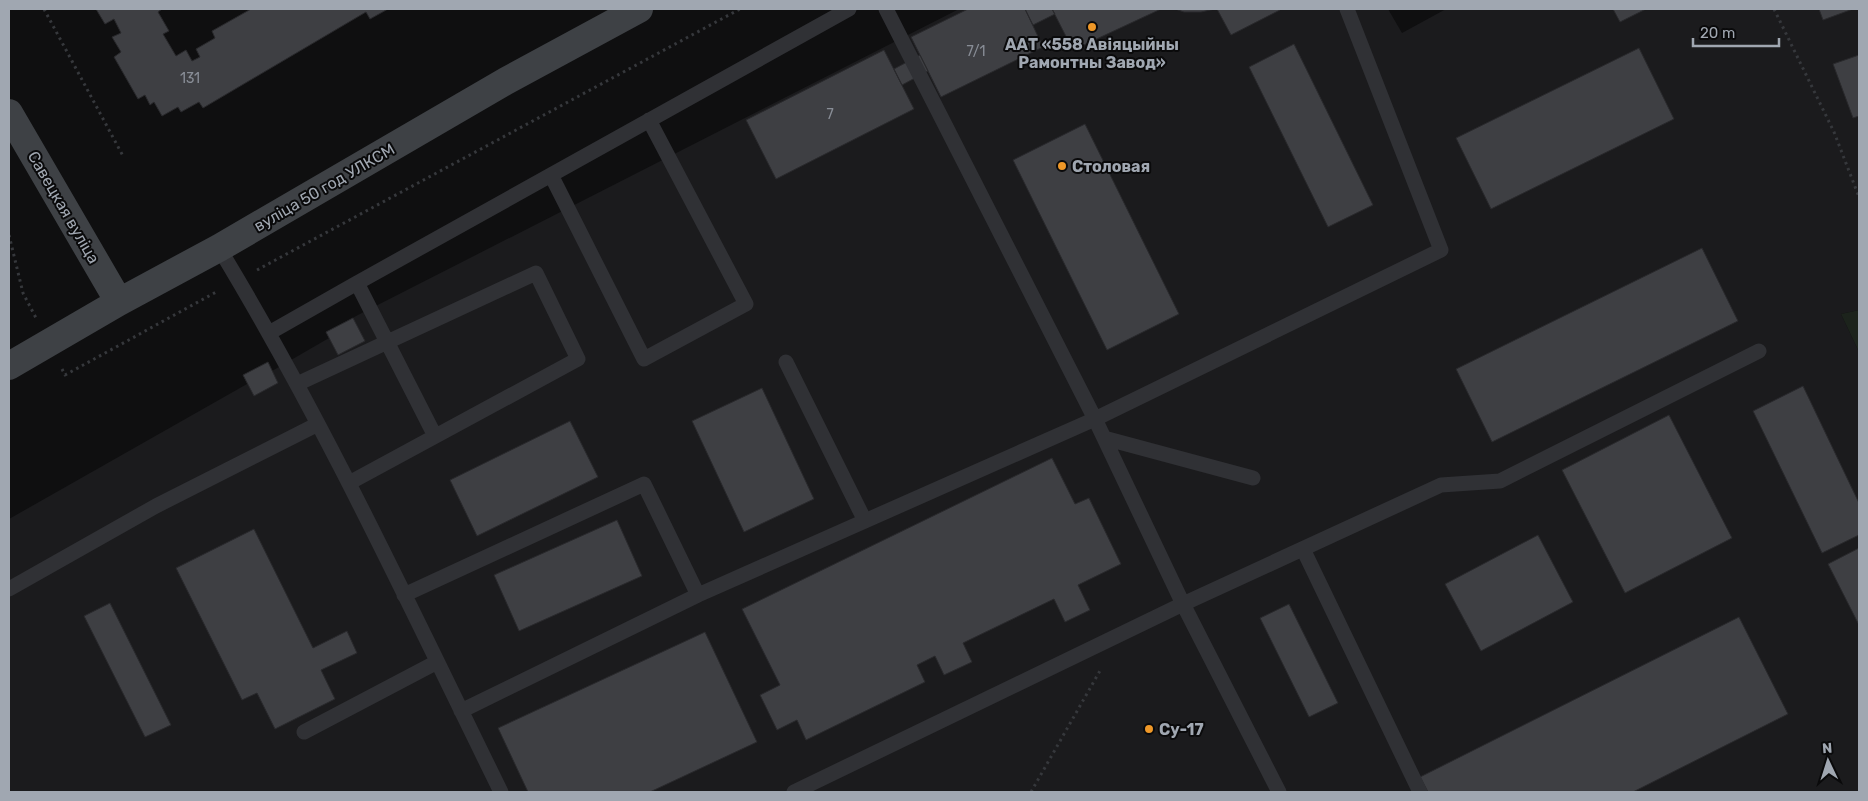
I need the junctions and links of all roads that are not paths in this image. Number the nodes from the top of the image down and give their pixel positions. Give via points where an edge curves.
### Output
1 (639, 9) edge
2 (849, 9) edge
3 (886, 9) edge
4 (1347, 9) edge
5 (9, 113) edge
6 (649, 120) junction
7 (551, 175) junction
8 (219, 248) junction
9 (357, 283) junction
10 (118, 302) junction
11 (269, 333) junction
12 (386, 341) junction
13 (1759, 351) dead end
14 (786, 362) dead end
15 (9, 366) edge
16 (296, 384) junction
17 (1095, 419) junction
18 (318, 424) junction
19 (434, 436) junction
20 (1104, 438) junction
21 (1253, 478) dead end
22 (349, 483) junction
23 (865, 521) junction
24 (1303, 549) junction
25 (9, 589) edge
26 (698, 595) junction
27 (404, 596) junction
28 (1183, 604) junction
29 (437, 662) junction
30 (461, 711) junction
31 (304, 732) dead end
32 (821, 786) edge
33 (501, 792) edge
34 (794, 792) edge
35 (1279, 792) edge
36 (1420, 792) edge

1 - 8 main road, вуліца 50 год УЛКСМ via 506,81
2 - 6 lane
3 - 17 lane
4 - 17 lane via 1441,250
5 - 10 main road, Савецкая вуліца
6 - 7 lane
6 - 7 lane via 746,304 644,359
7 - 9 lane
8 - 10 main road, вуліца 50 год УЛКСМ
8 - 11 lane
9 - 11 lane
9 - 12 lane
10 - 15 main road, вуліца 50 год УЛКСМ
11 - 16 lane
12 - 16 lane
12 - 19 lane
12 - 19 lane via 536,273 578,359
13 - 24 lane via 1500,481 1441,485
14 - 23 lane
16 - 18 lane
17 - 20 lane
17 - 23 lane
18 - 22 lane
18 - 25 lane via 156,506
19 - 22 lane
20 - 21 lane
20 - 28 lane
22 - 27 lane
23 - 26 lane
24 - 28 lane
24 - 36 lane
26 - 27 lane via 644,484
26 - 30 lane
27 - 29 lane
28 - 32 lane
28 - 35 lane
29 - 30 lane
29 - 31 lane
30 - 33 lane
32 - 34 lane

